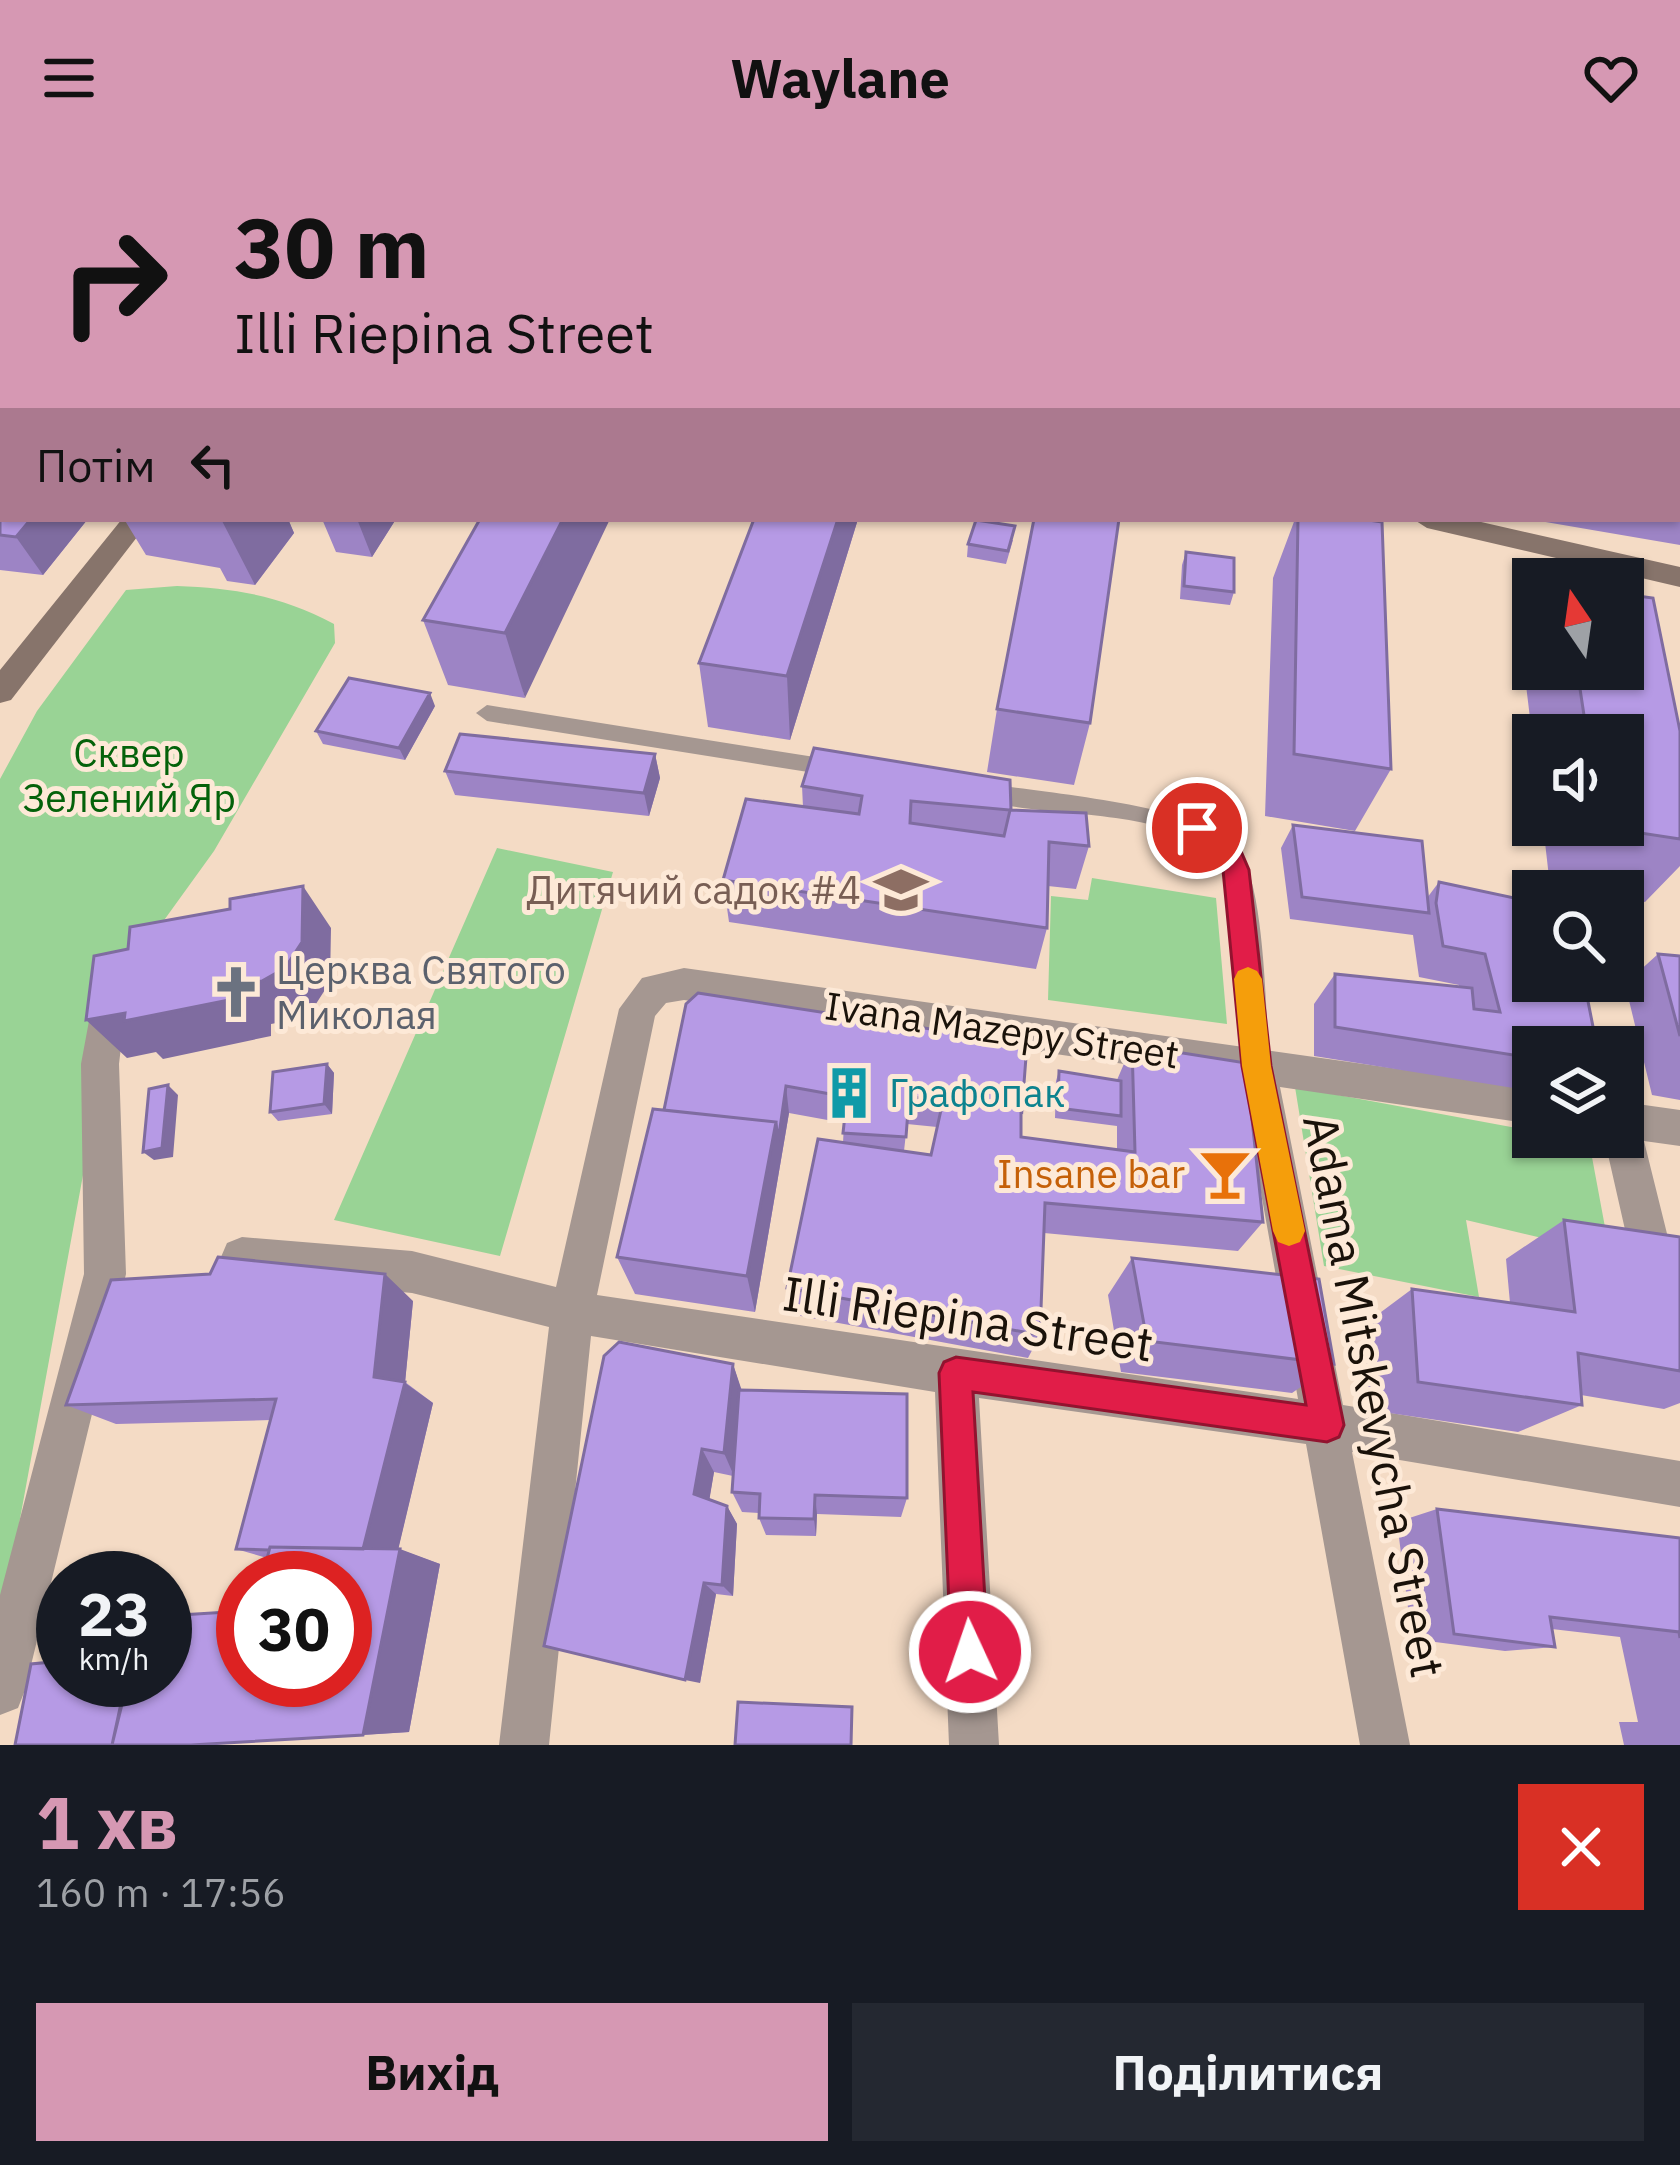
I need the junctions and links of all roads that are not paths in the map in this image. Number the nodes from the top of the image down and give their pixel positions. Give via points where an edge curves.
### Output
1 (135, 522) edge
2 (1440, 522) edge
3 (1680, 577) edge
4 (0, 692) edge
5 (487, 713) dead end
6 (859, 772) edge
7 (952, 787) edge
8 (106, 1005) edge
9 (1257, 1066) junction
10 (1512, 1103) edge
11 (1644, 1123) edge
12 (1680, 1128) edge
13 (1628, 1158) edge
14 (242, 1257) edge
15 (572, 1312) junction
16 (956, 1373) junction
17 (1680, 1375) edge
18 (1327, 1425) junction
19 (1680, 1484) edge
20 (0, 1690) edge
21 (524, 1745) edge
22 (974, 1745) edge
23 (1385, 1745) edge

1 - 4 street
2 - 3 street
5 - 6 lane
7 - 9 lane via 1184,824 1220,841 1236,870
8 - 20 street via 105,1274
9 - 10 street, Ivana Mazepy Street
9 - 15 street, Ivana Mazepy Street via 684,984 656,989 638,1009
9 - 18 street, Adama Mitskevycha Street
11 - 12 street
13 - 17 street
14 - 15 street, Illi Riepina Street via 412,1272
15 - 16 street, Illi Riepina Street
15 - 21 street
16 - 18 street, Illi Riepina Street
16 - 22 street
18 - 19 street, Illi Riepina Street
18 - 23 street, Adama Mitskevycha Street

